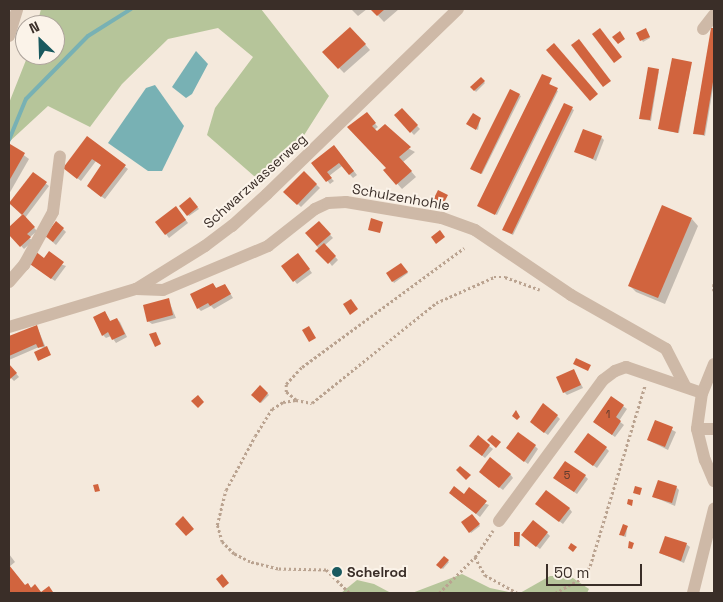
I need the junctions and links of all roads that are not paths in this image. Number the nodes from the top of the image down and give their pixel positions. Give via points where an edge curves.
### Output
1 (16, 9) edge
2 (458, 9) edge
3 (714, 15) edge
4 (703, 29) dead end
5 (9, 36) edge
6 (60, 156) dead end
7 (9, 282) edge
8 (136, 289) junction
9 (9, 327) edge
10 (714, 364) edge
11 (685, 386) junction
12 (702, 393) junction
13 (698, 429) junction
14 (714, 429) edge
15 (714, 480) edge
16 (714, 509) edge
17 (499, 521) road end
18 (693, 593) edge

1 - 5 street
2 - 8 street, Schwarzwasserweg via 232,226 156,280
3 - 4 street
6 - 7 street via 53,212 24,265
8 - 9 street, Schwarzwasserweg
8 - 11 street, Schulzenhohle via 163,290 268,246 315,209 328,203 346,202 442,218 475,230 571,295 666,349
10 - 12 street
11 - 12 street
11 - 17 street via 626,367 603,380
12 - 13 street
13 - 14 street
13 - 15 street via 704,460
16 - 18 street

